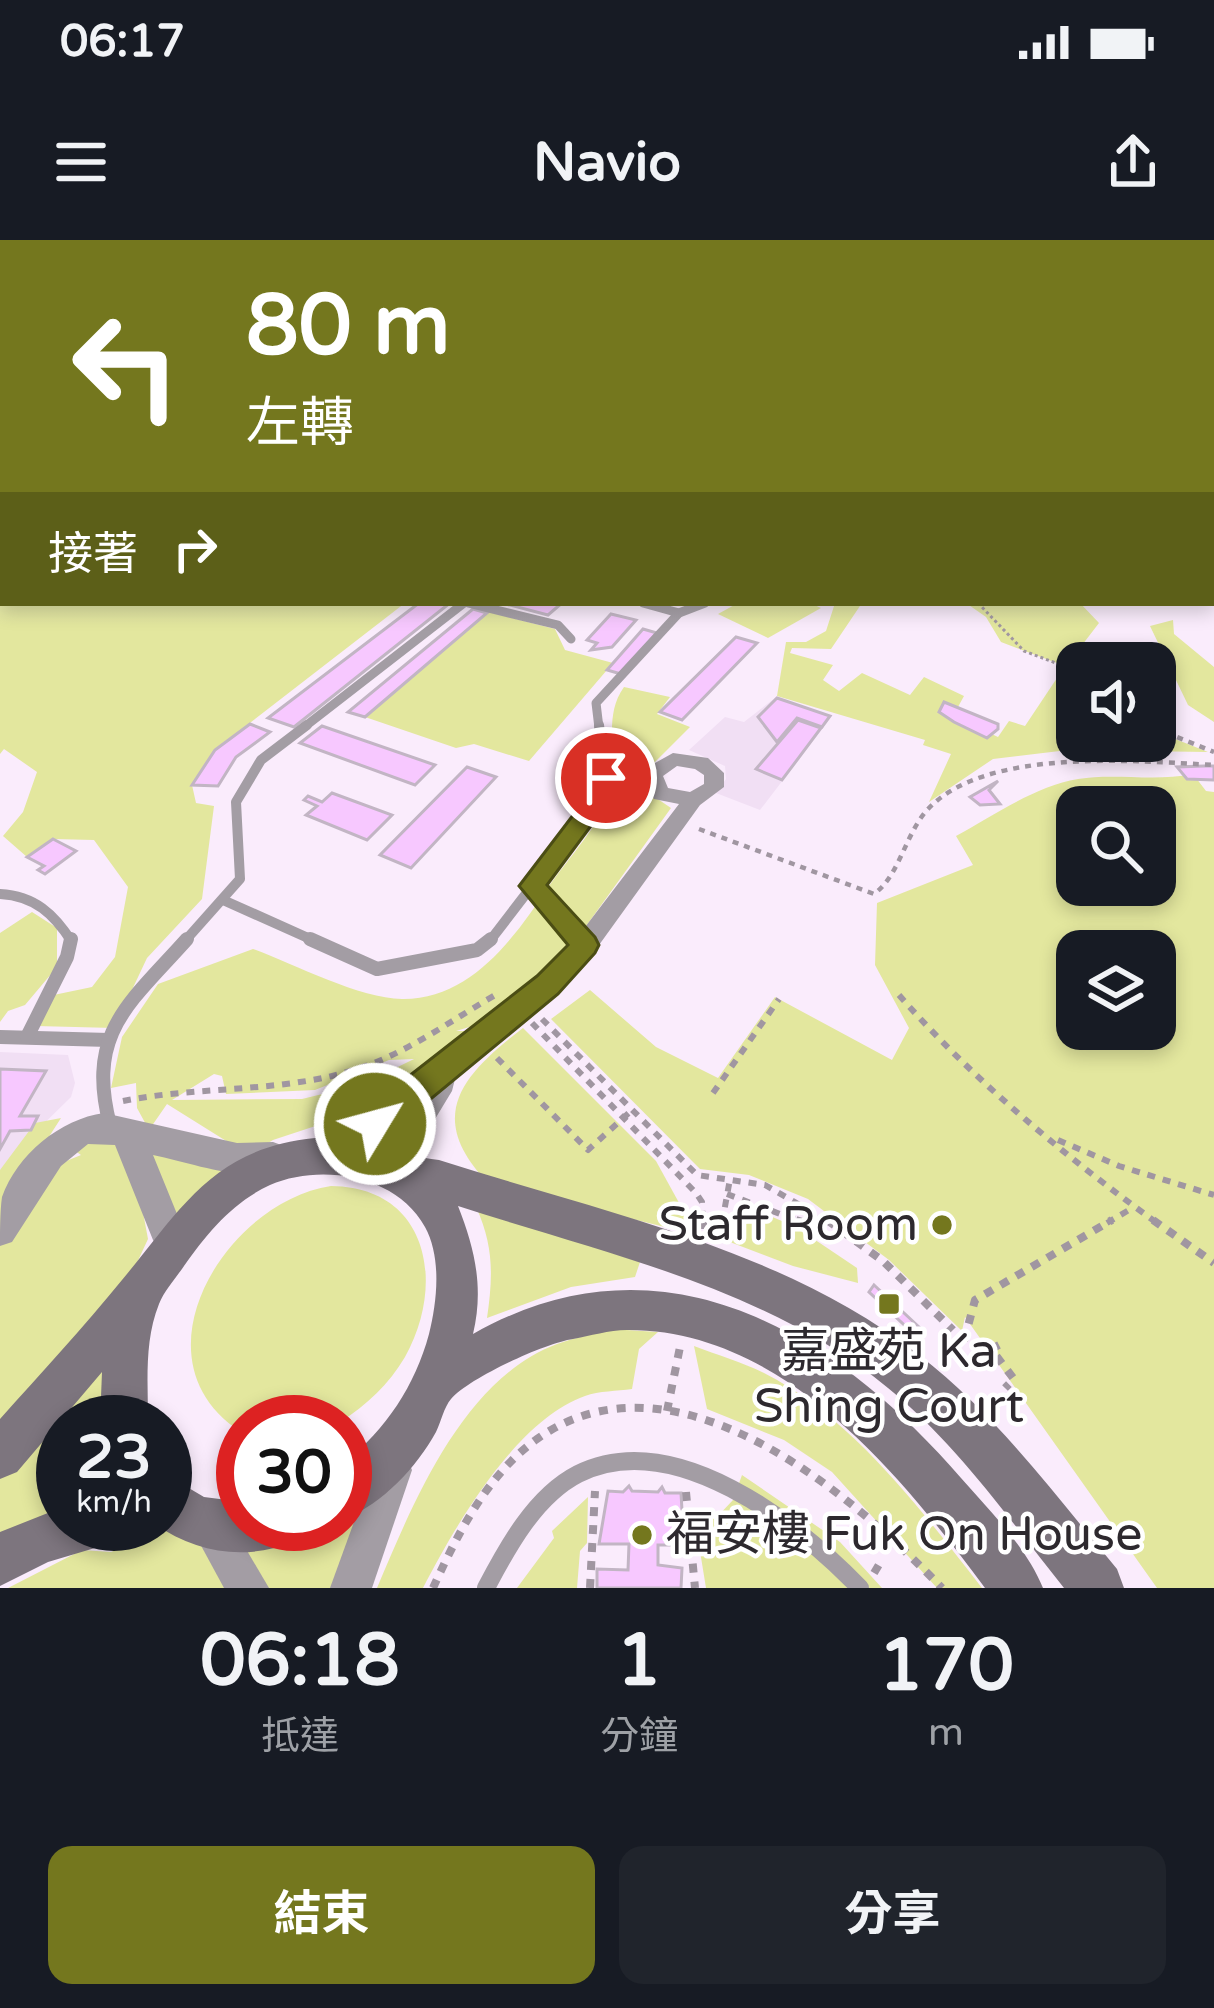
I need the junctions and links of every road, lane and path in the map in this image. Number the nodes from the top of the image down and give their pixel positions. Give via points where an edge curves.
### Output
1 (462, 606) edge
2 (479, 606) edge
3 (654, 606) edge
4 (698, 606) edge
5 (980, 606) edge
6 (680, 613) junction
7 (571, 639) dead end
8 (1056, 663) edge
9 (1176, 737) edge
10 (1214, 752) edge
11 (1214, 765) edge
12 (693, 800) dead end
13 (699, 829) dead end
14 (532, 886) junction
15 (0, 894) edge
16 (223, 900) junction
17 (585, 945) junction
18 (899, 995) dead end
19 (779, 999) dead end
20 (526, 1015) junction
21 (520, 1034) dead end
22 (0, 1037) edge
23 (27, 1037) junction
24 (109, 1040) junction
25 (506, 1044) dead end
26 (456, 1060) junction
27 (713, 1093) dead end
28 (632, 1110) junction
29 (623, 1118) junction
30 (113, 1121) junction
31 (1053, 1138) junction
32 (306, 1158) junction
33 (402, 1175) junction
34 (730, 1179) junction
35 (727, 1194) junction
36 (1214, 1196) edge
37 (1134, 1207) junction
38 (805, 1223) dead end
39 (0, 1230) edge
40 (703, 1231) dead end
41 (719, 1236) dead end
42 (172, 1241) junction
43 (1214, 1263) edge
44 (142, 1290) junction
45 (953, 1330) dead end
46 (964, 1341) dead end
47 (999, 1345) dead end
48 (680, 1347) dead end
49 (440, 1379) junction
50 (1005, 1388) dead end
51 (124, 1395) edge
52 (667, 1412) dead end
53 (401, 1445) junction
54 (0, 1456) edge
55 (372, 1470) edge
56 (580, 1490) dead end
57 (701, 1494) dead end
58 (192, 1526) edge
59 (36, 1541) edge
60 (0, 1560) edge
61 (248, 1588) edge
62 (352, 1588) edge
63 (486, 1588) edge
64 (590, 1588) edge
65 (695, 1588) edge
66 (860, 1588) edge
67 (1017, 1588) edge
68 (1098, 1588) edge

1 - 16 lane via 261,760 236,802 240,879
2 - 7 lane via 558,625
3 - 6 lane
4 - 6 lane
5 - 8 path via 1024,651
6 - 14 lane via 596,703 602,795
9 - 10 path
11 - 13 path via 1034,766 972,782 927,810 874,895
12 - 17 street
14 - 16 lane via 477,950 376,969
14 - 17 lane
15 - 23 lane via 25,893 58,918 74,943 61,976 37,1000
16 - 24 lane
17 - 20 street
18 - 31 path via 934,1036
19 - 27 path
20 - 21 path
20 - 26 street
20 - 28 path via 541,1018
20 - 29 path
20 - 30 path via 506,994 493,994 394,1054 317,1080 168,1092
22 - 23 lane
23 - 24 lane
24 - 30 lane via 100,1083
25 - 29 path via 493,1054 588,1150
26 - 32 street via 394,1112
26 - 33 street via 416,1123
28 - 29 path
28 - 34 path via 697,1175
29 - 40 path via 696,1193
30 - 32 street via 237,1158
30 - 39 street via 53,1151
30 - 42 street via 140,1153
31 - 36 path
31 - 37 path
32 - 33 main road via 373,1162
32 - 42 main road via 255,1173 211,1201
33 - 49 main road via 426,1195 455,1252 455,1334
33 - 68 main road via 738,1274 830,1322 875,1349 941,1408
34 - 35 path
34 - 45 path via 765,1185 814,1210 883,1261
35 - 38 path
35 - 41 path
37 - 43 path
37 - 46 path via 974,1300
42 - 44 main road
44 - 51 main road via 124,1352
44 - 54 main road
47 - 50 path via 992,1349 1014,1379
48 - 52 path
49 - 53 main road
49 - 67 main road via 531,1328 579,1314 662,1312 714,1324 778,1352 866,1416 933,1482
53 - 55 main road
53 - 62 street
56 - 64 path via 596,1479
57 - 65 path via 686,1487
58 - 61 street
59 - 60 main road
63 - 66 lane via 558,1490 608,1463 665,1465 742,1494

